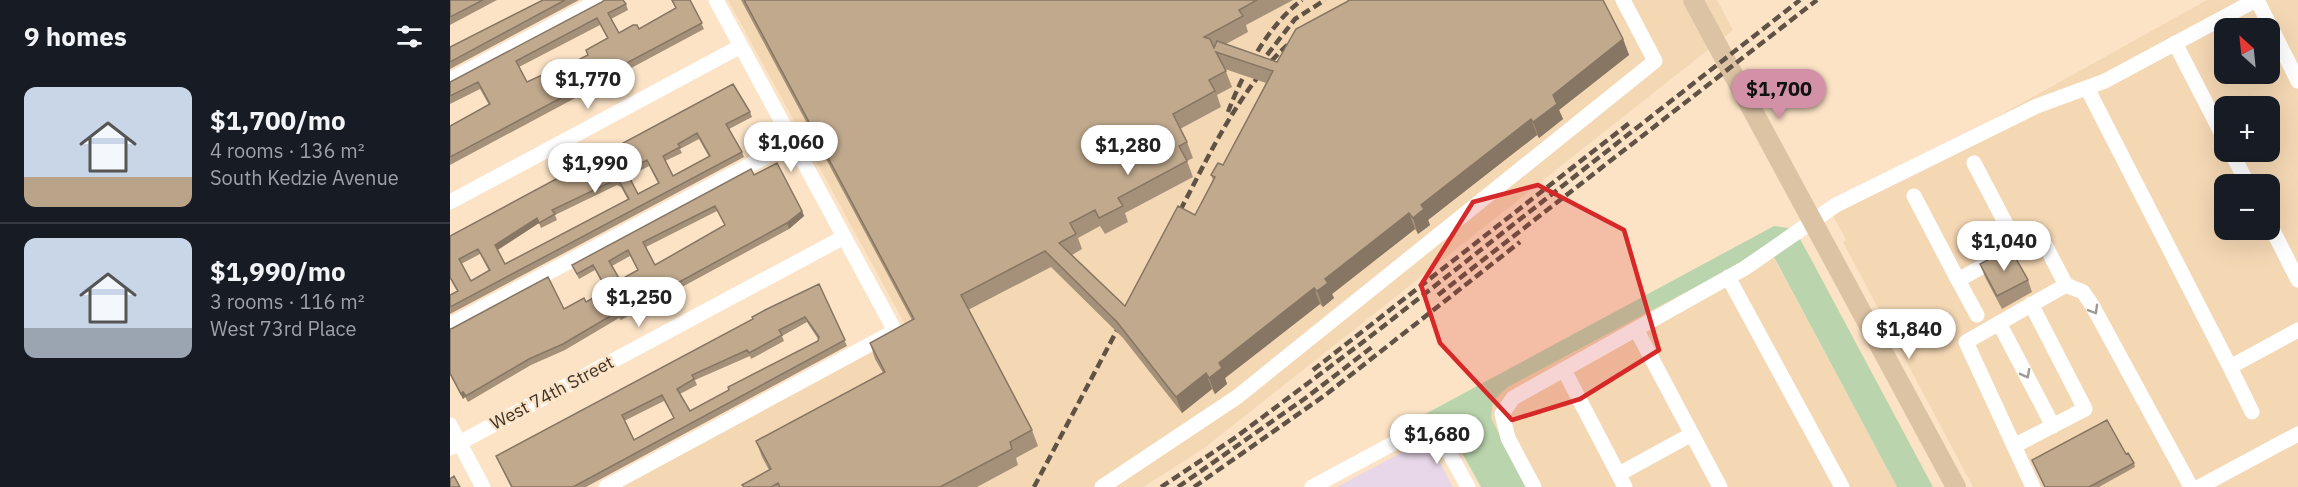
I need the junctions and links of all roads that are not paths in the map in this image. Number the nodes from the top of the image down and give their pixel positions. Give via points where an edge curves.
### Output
1 (600, 0) edge
2 (716, 0) edge
3 (1623, 0) edge
4 (2256, 0) edge
5 (1695, 4) edge
6 (2175, 44) junction
7 (741, 46) junction
8 (450, 80) edge
9 (2298, 81) edge
10 (2086, 88) junction
11 (2214, 119) edge
12 (793, 142) junction
13 (1974, 163) dead end
14 (1914, 196) dead end
15 (450, 202) edge
16 (844, 237) junction
17 (2278, 240) edge
18 (2018, 247) junction
19 (1728, 277) junction
20 (1959, 280) junction
21 (2298, 280) edge
22 (2066, 285) junction
23 (2031, 304) junction
24 (1977, 315) dead end
25 (1999, 323) junction
26 (450, 325) edge
27 (1636, 329) junction
28 (2298, 330) edge
29 (2230, 367) junction
30 (1564, 370) junction
31 (2252, 412) dead end
32 (450, 425) edge
33 (2053, 426) junction
34 (1692, 434) junction
35 (2298, 434) edge
36 (455, 445) edge
37 (2014, 446) junction
38 (1622, 481) edge
39 (483, 487) edge
40 (606, 487) edge
41 (1102, 487) edge
42 (1312, 487) edge
43 (1468, 487) edge
44 (1534, 487) edge
45 (1720, 487) edge
46 (1842, 487) edge
47 (1956, 487) edge
48 (2033, 487) edge
49 (2191, 487) edge
50 (2199, 487) edge

1 - 8 street
2 - 7 street
3 - 41 street via 1655,61 1237,397
4 - 6 street
4 - 9 street
5 - 47 main road
6 - 10 street
6 - 11 street
7 - 12 street
7 - 15 street
10 - 19 street via 2037,106 1836,205
10 - 29 street
12 - 16 street
12 - 26 street
13 - 18 street
14 - 20 street
16 - 36 street, West 74th Street
16 - 40 street via 895,331
17 - 21 street
18 - 20 street
18 - 22 street via 2040,235
19 - 27 street
19 - 46 street
20 - 24 street
22 - 23 street
22 -> 49 street via 2083,292 2092,305
23 - 25 street
23 - 33 street via 2085,409
25 -> 33 street
25 - 37 street via 1966,342
27 - 30 street
27 - 34 street
28 - 29 street
29 - 31 street
30 - 38 street
30 - 44 street via 1513,398 1502,414 1508,438
32 - 36 street
33 - 37 street
34 - 38 street
34 - 45 street
35 - 50 street
36 - 39 street
37 - 48 street
42 - 43 street via 1424,427 1441,438

